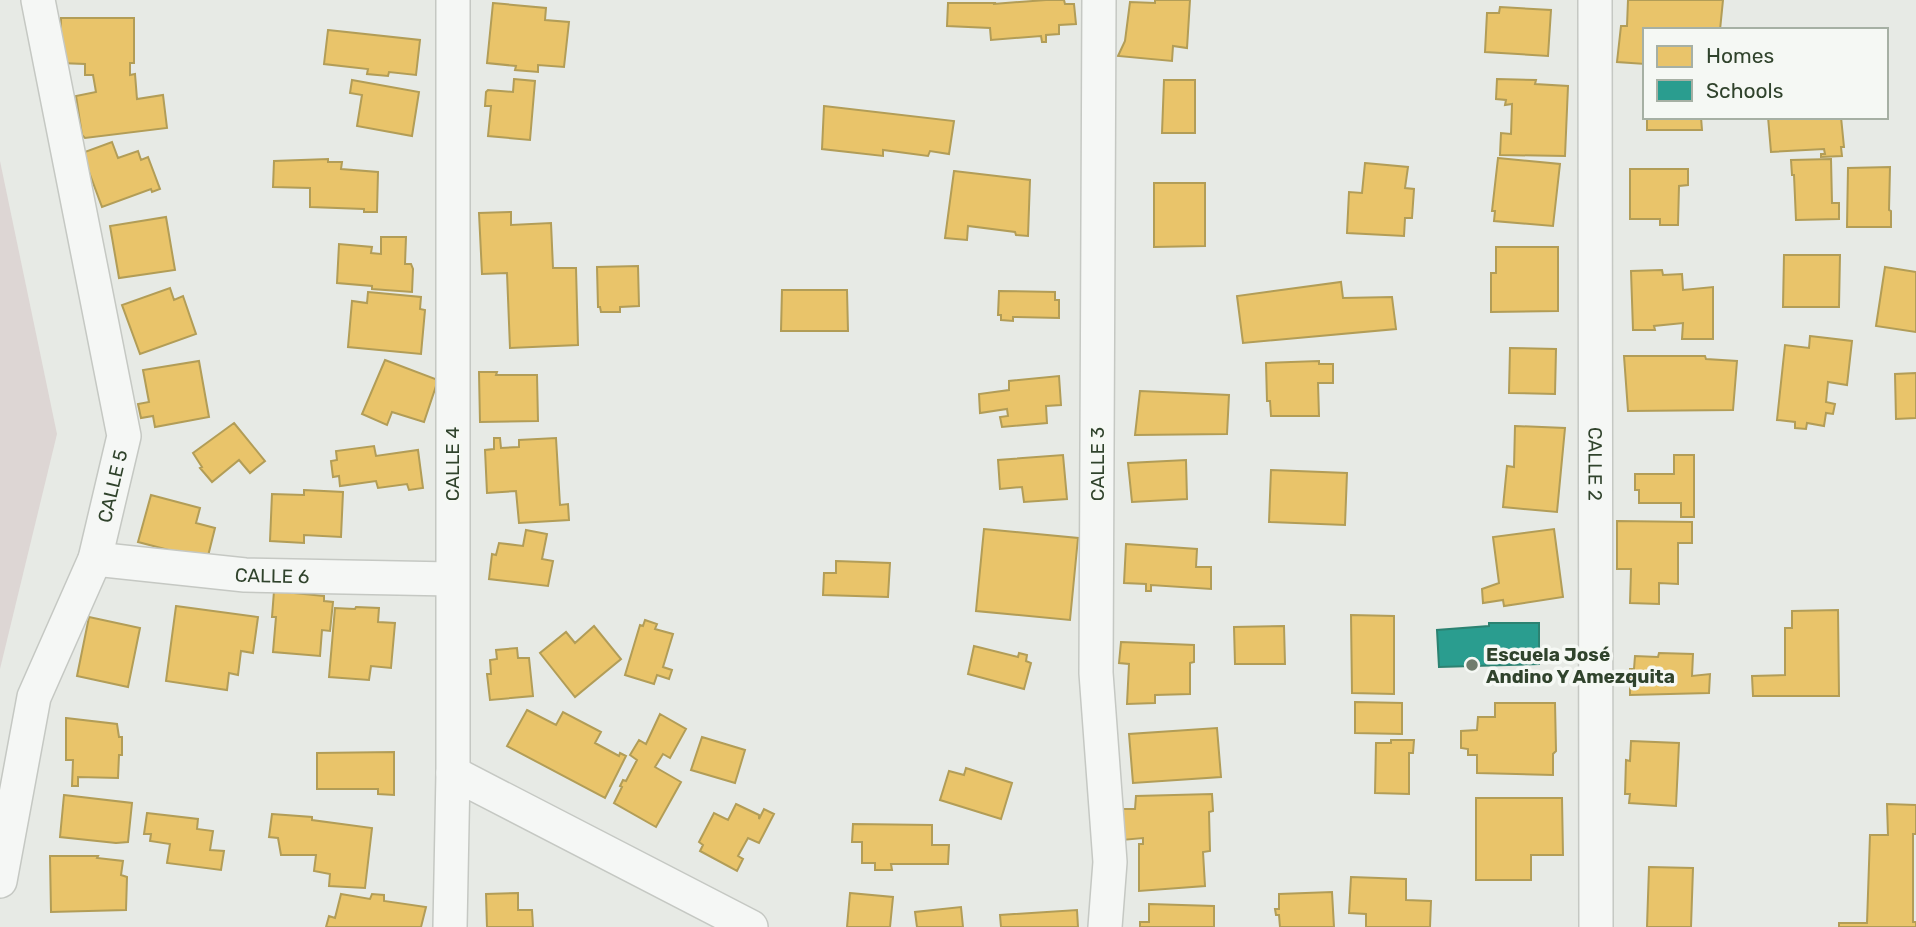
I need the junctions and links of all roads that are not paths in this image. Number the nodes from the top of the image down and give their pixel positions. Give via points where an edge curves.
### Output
1 (38, 0) edge
2 (453, 0) edge
3 (1098, 0) edge
4 (1595, 0) edge
5 (95, 559) junction
6 (451, 579) junction
7 (453, 773) junction
8 (0, 881) edge
9 (450, 927) edge
10 (751, 927) edge
11 (1105, 927) edge
12 (1596, 927) edge

1 - 5 street, CALLE 5 via 124,436
2 - 6 street, CALLE 4
3 - 11 street, CALLE 3 via 1096,673 1110,862
4 - 12 street, CALLE 2
5 - 6 street, CALLE 6 via 245,575
5 - 8 street, CALLE 5 via 34,697
6 - 7 street, CALLE 4
7 - 9 street, CALLE 4
7 - 10 street

